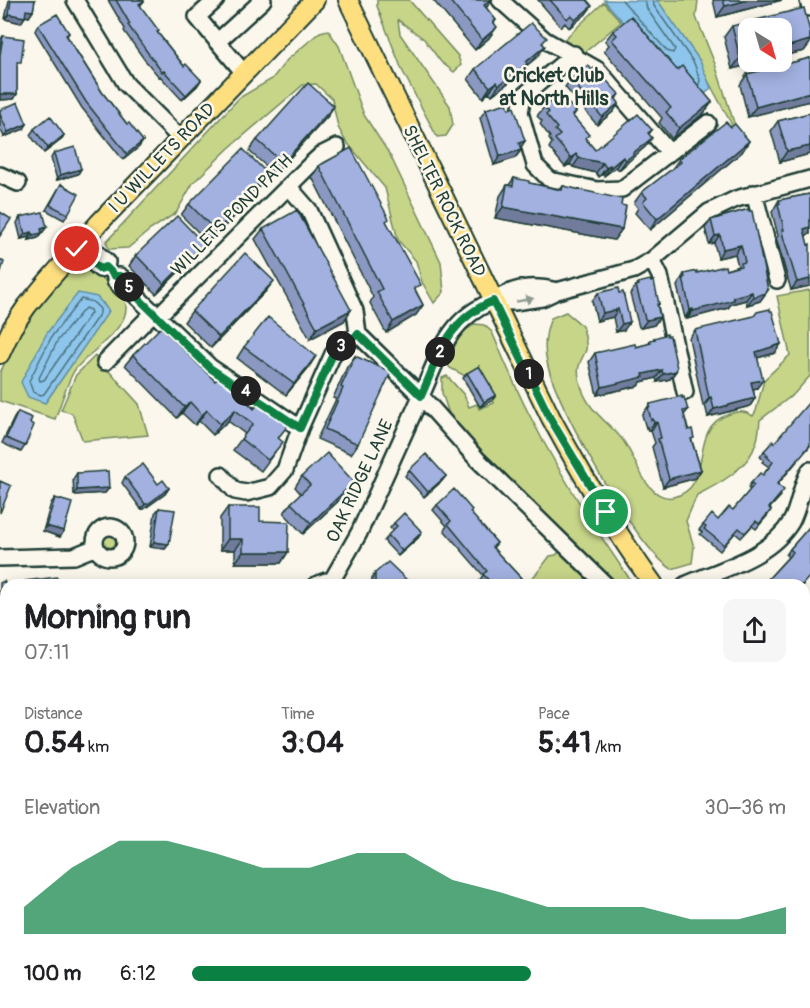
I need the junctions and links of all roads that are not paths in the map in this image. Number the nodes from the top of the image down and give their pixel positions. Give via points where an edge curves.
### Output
1 (75, 0) edge
2 (216, 0) edge
3 (263, 0) edge
4 (315, 0) edge
5 (348, 0) edge
6 (500, 0) edge
7 (808, 0) edge
8 (810, 8) edge
9 (545, 40) junction
10 (217, 42) junction
11 (573, 54) junction
12 (553, 70) junction
13 (244, 73) junction
14 (708, 123) dead end
15 (181, 139) junction
16 (337, 147) dead end
17 (669, 152) junction
18 (0, 175) edge
19 (810, 179) edge
20 (18, 183) dead end
21 (289, 187) junction
22 (754, 194) junction
23 (80, 245) junction
24 (652, 260) junction
25 (777, 280) dead end
26 (493, 301) junction
27 (156, 314) junction
28 (6, 326) edge
29 (358, 334) junction
30 (0, 354) edge
31 (105, 362) dead end
32 (685, 392) dead end
33 (421, 396) junction
34 (300, 428) junction
35 (810, 470) edge
36 (221, 475) dead end
37 (96, 548) dead end
38 (0, 558) edge
39 (331, 579) edge
40 (600, 579) edge
41 (650, 579) edge
42 (699, 579) edge

1 - 15 street via 126,84
2 - 10 street via 197,17
3 - 10 street
4 - 13 main road, I U WILLETS ROAD
5 - 26 main road, SHELTER ROCK ROAD
6 - 9 street
7 - 8 street
9 - 11 street
9 - 12 street via 554,60
10 - 13 street
11 - 12 street
11 - 17 street via 598,70
12 - 17 street via 523,96 520,112 535,165 550,180 597,190 622,189
13 - 15 main road, I U WILLETS ROAD
14 - 17 street
15 - 23 main road, I U WILLETS ROAD
16 - 21 street, WILLETS POND PATH via 321,155
18 - 20 street
19 - 22 street
21 - 27 street, WILLETS POND PATH
21 - 29 street via 309,210 355,311
22 - 24 street via 709,212
22 - 25 street
23 - 27 street via 100,269 111,272 115,281
23 - 28 main road, I U WILLETS ROAD
24 - 26 street, OAK RIDGE LANE via 634,270 557,291 538,286 509,291
24 - 32 street via 660,276
26 - 33 street, OAK RIDGE LANE via 455,326
26 - 41 main road, SHELTER ROCK ROAD via 578,468
27 - 31 street, WILLETS POND PATH
27 - 34 street via 210,368
28 - 30 main road, I U WILLETS ROAD
29 - 33 street
29 - 34 street via 333,354
33 - 39 street, OAK RIDGE LANE via 359,533
33 - 40 street via 477,459
34 - 36 street via 285,470 270,487 246,493 235,491
35 - 42 street via 783,534 755,555
37 - 38 street via 74,556

